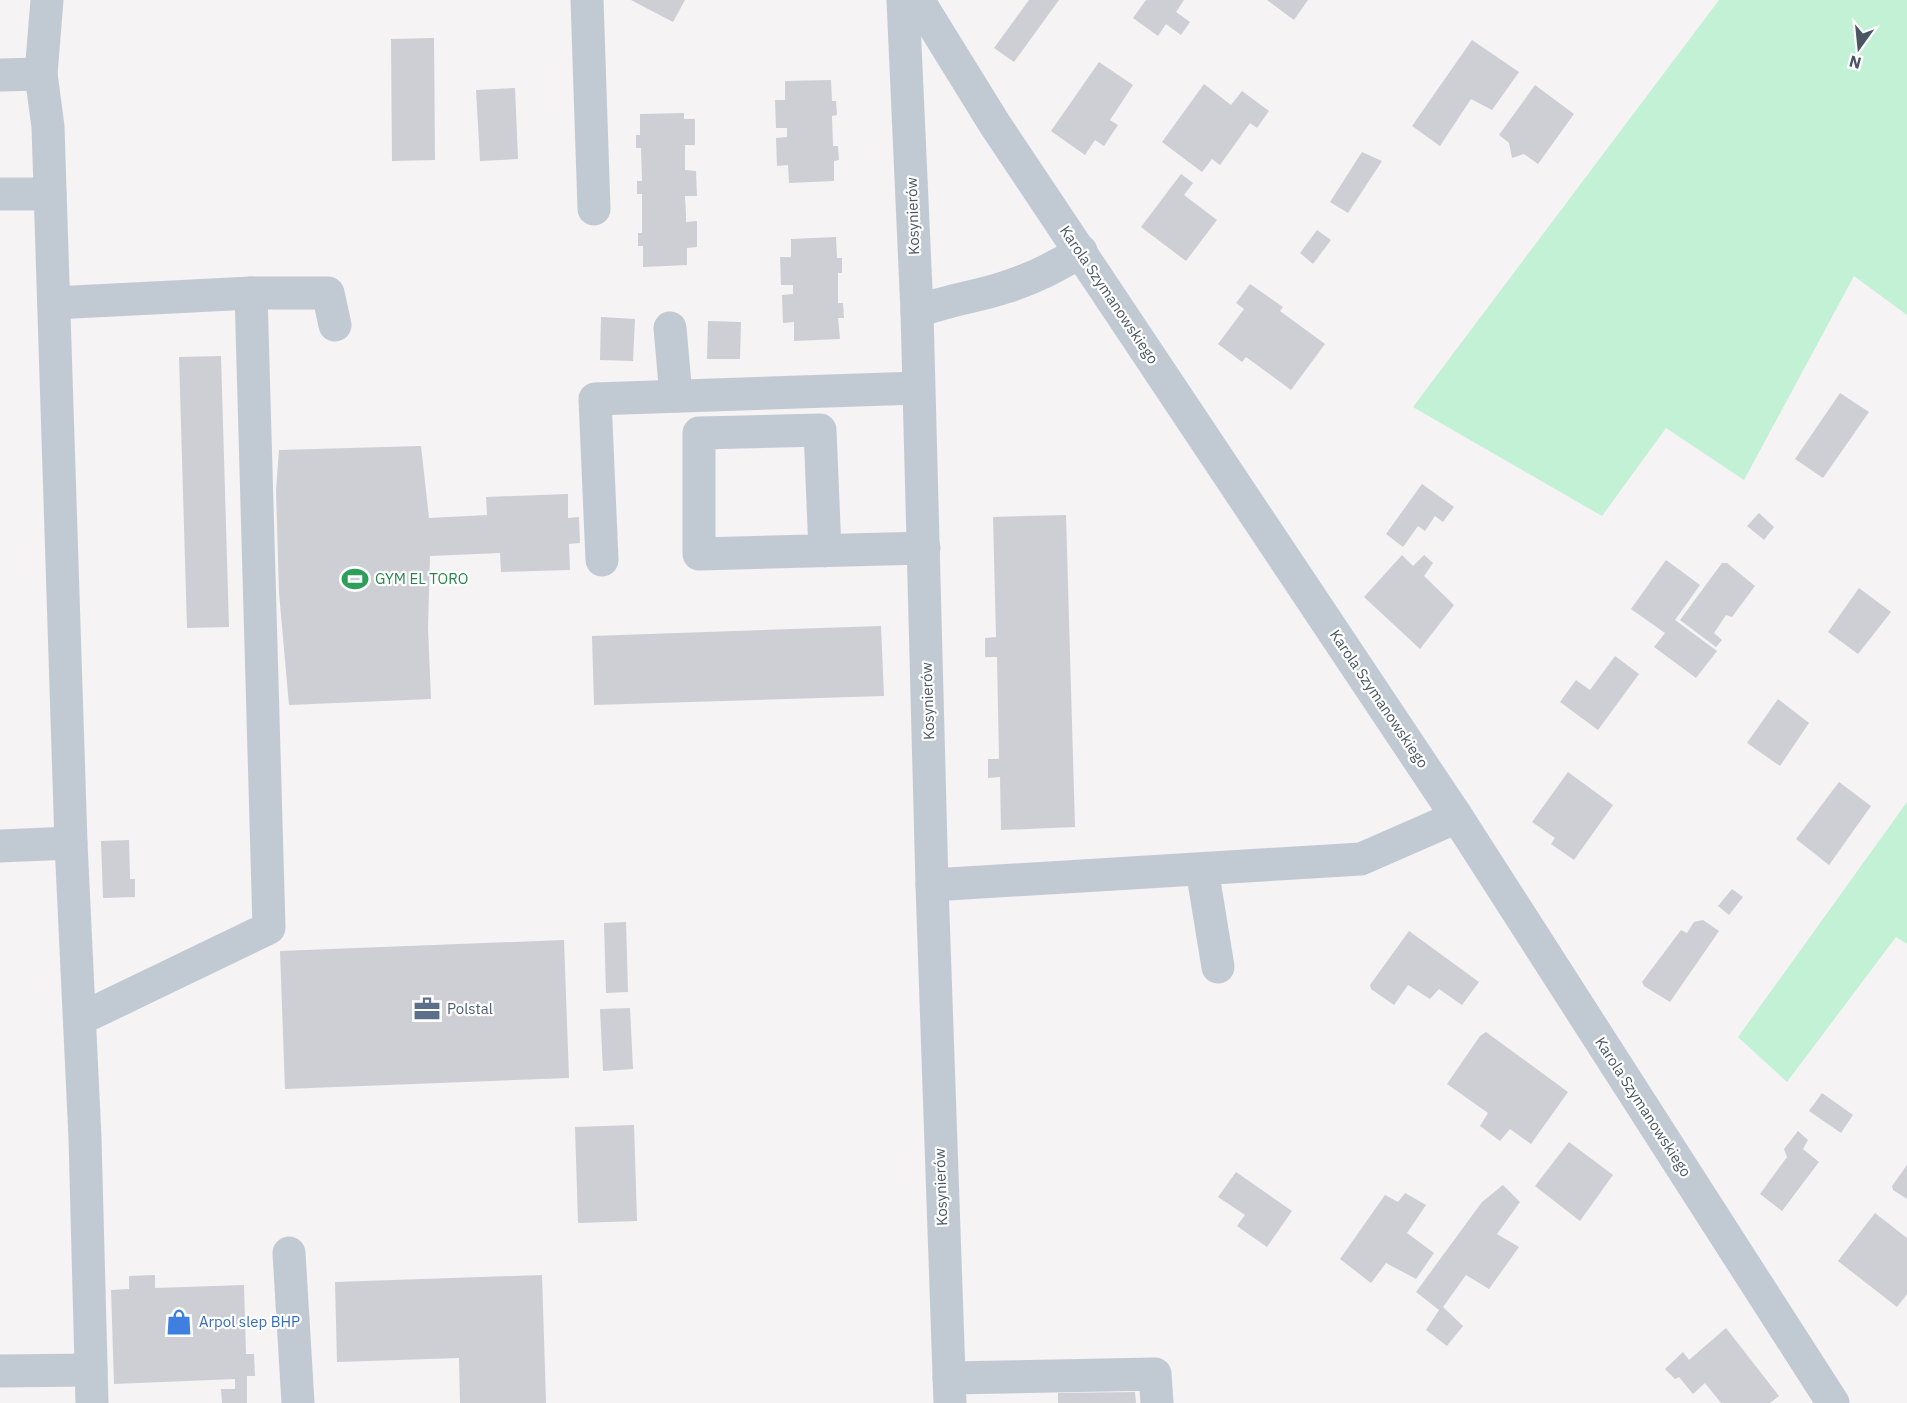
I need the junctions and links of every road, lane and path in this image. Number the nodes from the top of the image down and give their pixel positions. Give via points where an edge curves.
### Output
1 (47, 0) edge
2 (587, 0) edge
3 (903, 0) edge
4 (918, 0) edge
5 (41, 74) junction
6 (0, 75) edge
7 (0, 194) edge
8 (50, 194) junction
9 (594, 209) dead end
10 (1081, 251) junction
11 (251, 293) junction
12 (54, 303) junction
13 (917, 312) junction
14 (335, 325) dead end
15 (670, 328) dead end
16 (918, 388) junction
17 (676, 396) junction
18 (924, 548) junction
19 (825, 551) junction
20 (602, 560) dead end
21 (1457, 817) junction
22 (71, 843) junction
23 (0, 846) edge
24 (1202, 868) junction
25 (932, 885) junction
26 (1218, 966) dead end
27 (80, 1019) junction
28 (289, 1253) dead end
29 (91, 1370) junction
30 (0, 1371) edge
31 (949, 1390) edge
32 (92, 1403) edge
33 (298, 1403) edge
34 (1157, 1403) edge
35 (1833, 1403) edge

1 - 5 street
2 - 9 street
3 - 13 street, Kosynierów
4 - 10 street, Karola Szymanowskiego via 994,123
5 - 6 street
5 - 8 street via 48,127
7 - 8 street
8 - 12 street
10 - 13 street via 1006,287
10 - 21 street, Karola Szymanowskiego
11 - 12 street
11 - 14 street via 328,293
11 - 27 street via 269,928
12 - 22 street
13 - 16 street, Kosynierów
15 - 17 street
16 - 17 street
16 - 18 street, Kosynierów
17 - 20 street via 595,399
18 - 19 street
18 - 25 street, Kosynierów
19 - 19 street via 699,554 699,433 820,430
21 - 24 street via 1361,859
21 - 35 street, Karola Szymanowskiego
22 - 23 street
22 - 27 street
24 - 25 street
24 - 26 street
25 - 31 street, Kosynierów
27 - 29 street
28 - 33 street
29 - 30 street
29 - 32 street
31 - 34 street via 1155,1374

